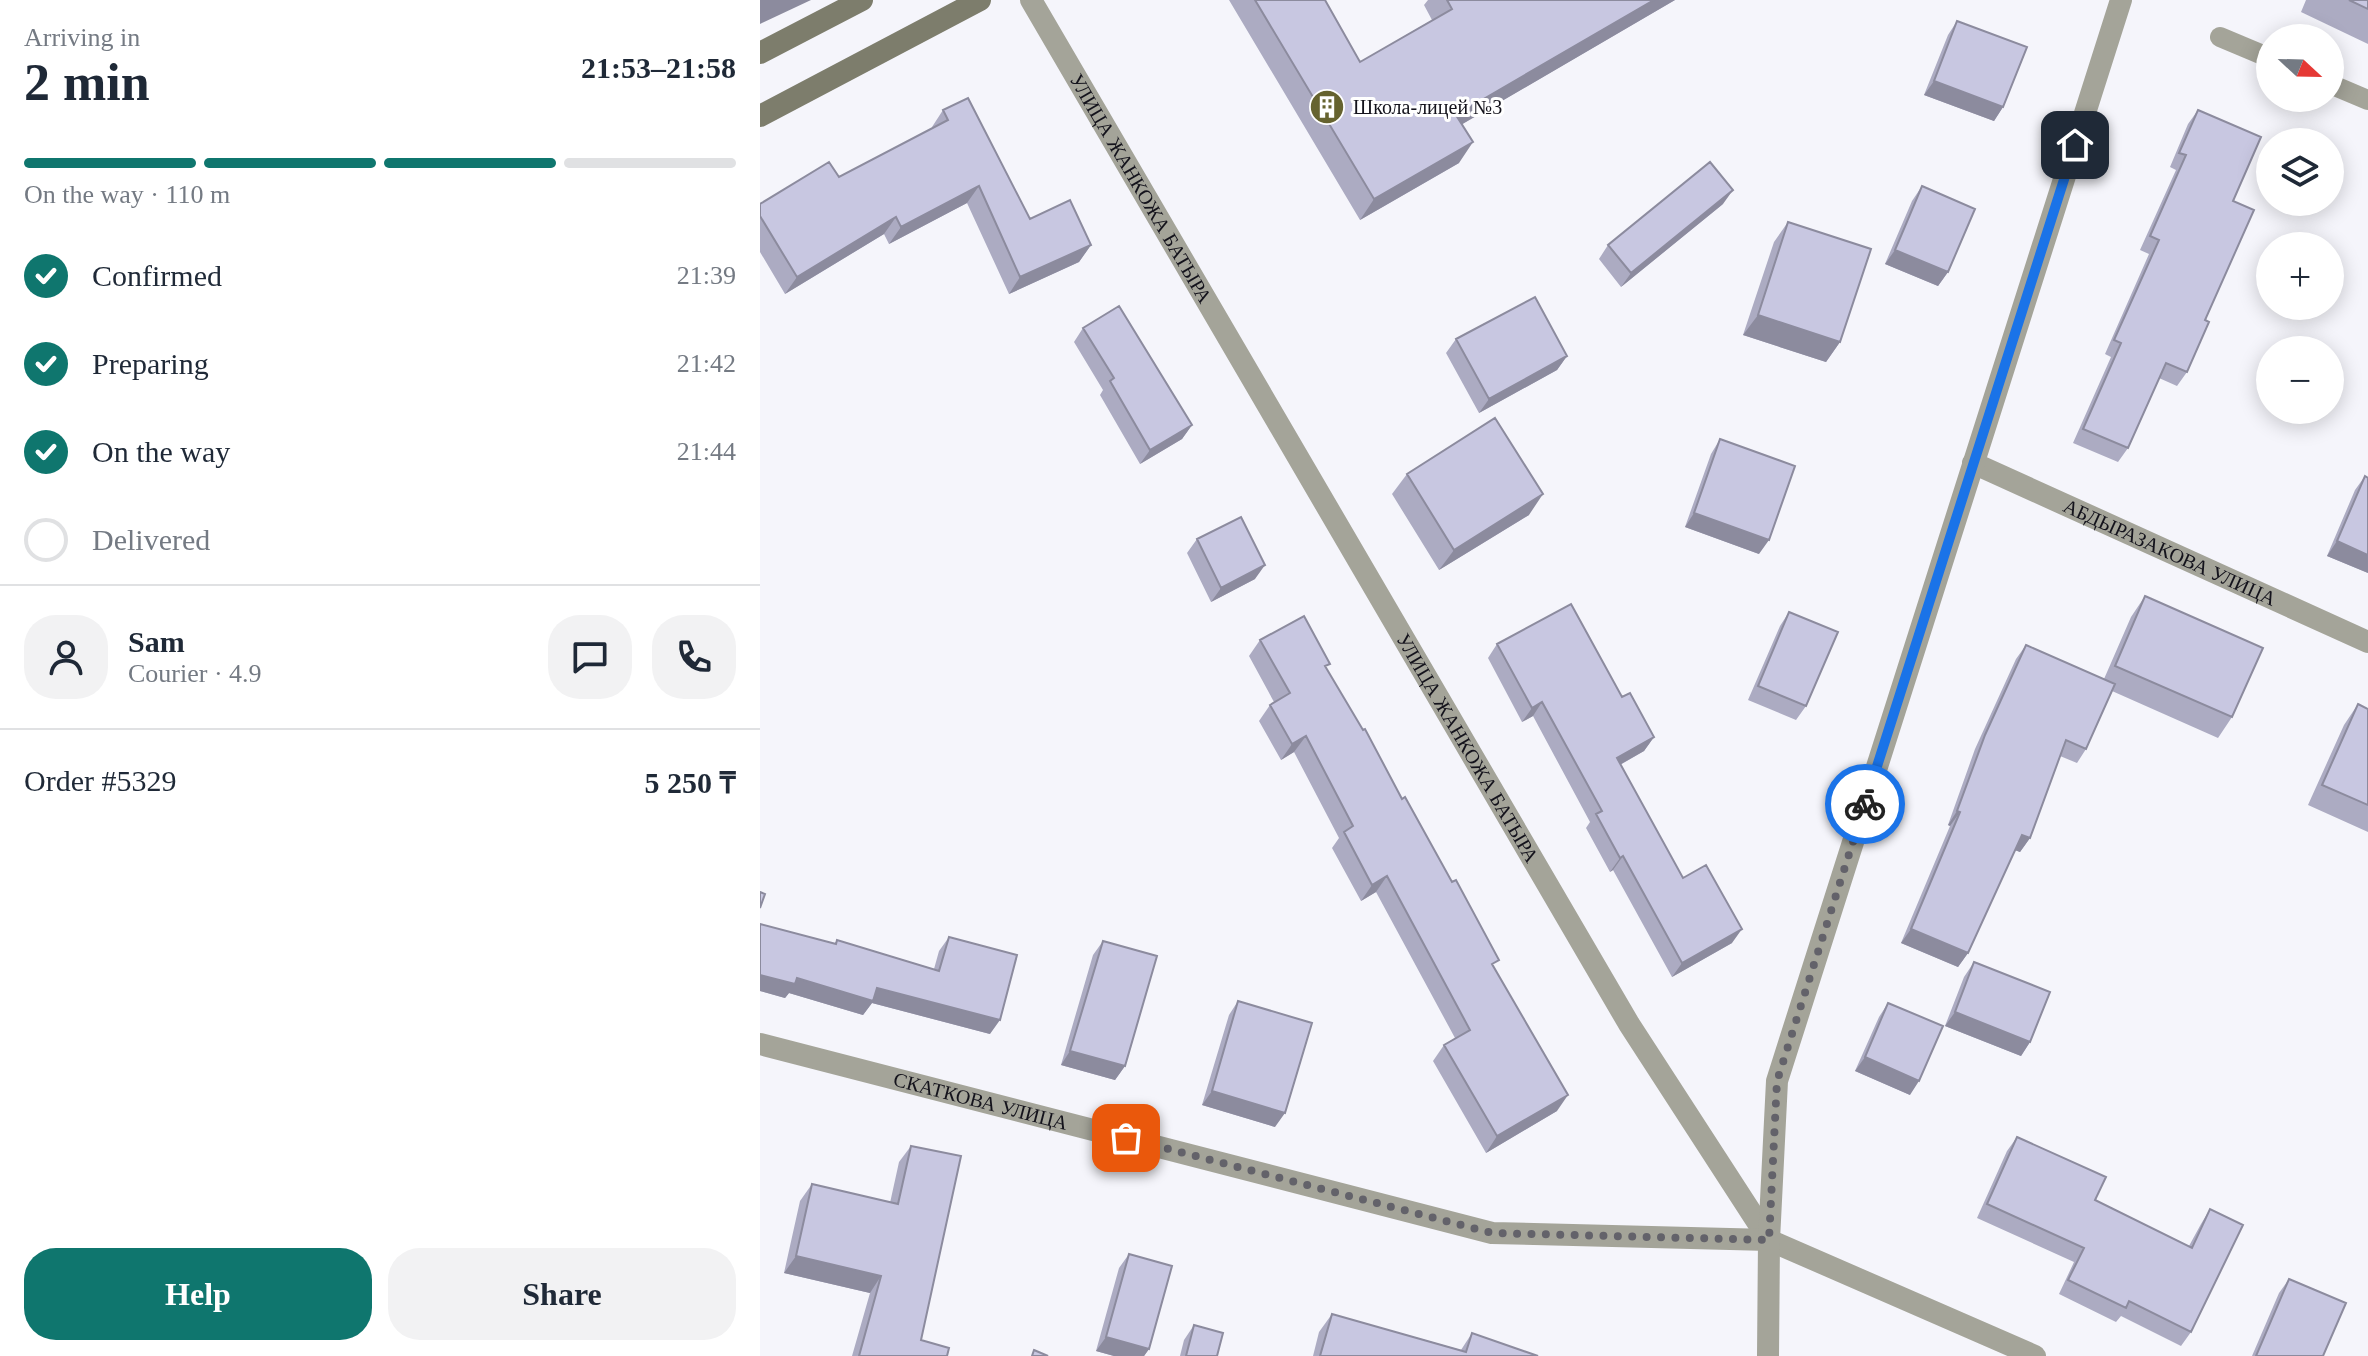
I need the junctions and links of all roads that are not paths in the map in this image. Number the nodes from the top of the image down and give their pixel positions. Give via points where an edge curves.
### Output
1 (862, 0) edge
2 (980, 0) edge
3 (1031, 0) edge
4 (2121, 0) edge
5 (2220, 37) dead end
6 (2256, 52) edge
7 (760, 53) edge
8 (2344, 90) edge
9 (2368, 100) edge
10 (760, 116) edge
11 (1973, 463) junction
12 (2368, 642) edge
13 (760, 1044) edge
14 (1769, 1240) junction
15 (1768, 1356) edge
16 (2035, 1356) edge

1 - 7 main road
2 - 10 main road
3 - 14 street, УЛИЦА ЖАНКОЖА БАТЫРА via 1629,1024
4 - 11 street
5 - 6 lane
8 - 9 lane
11 - 12 street, АБДЫРАЗАКОВА УЛИЦА
11 - 14 street via 1777,1081
13 - 14 street, СКАТКОВА УЛИЦА via 1492,1233
14 - 15 street
14 - 16 street

